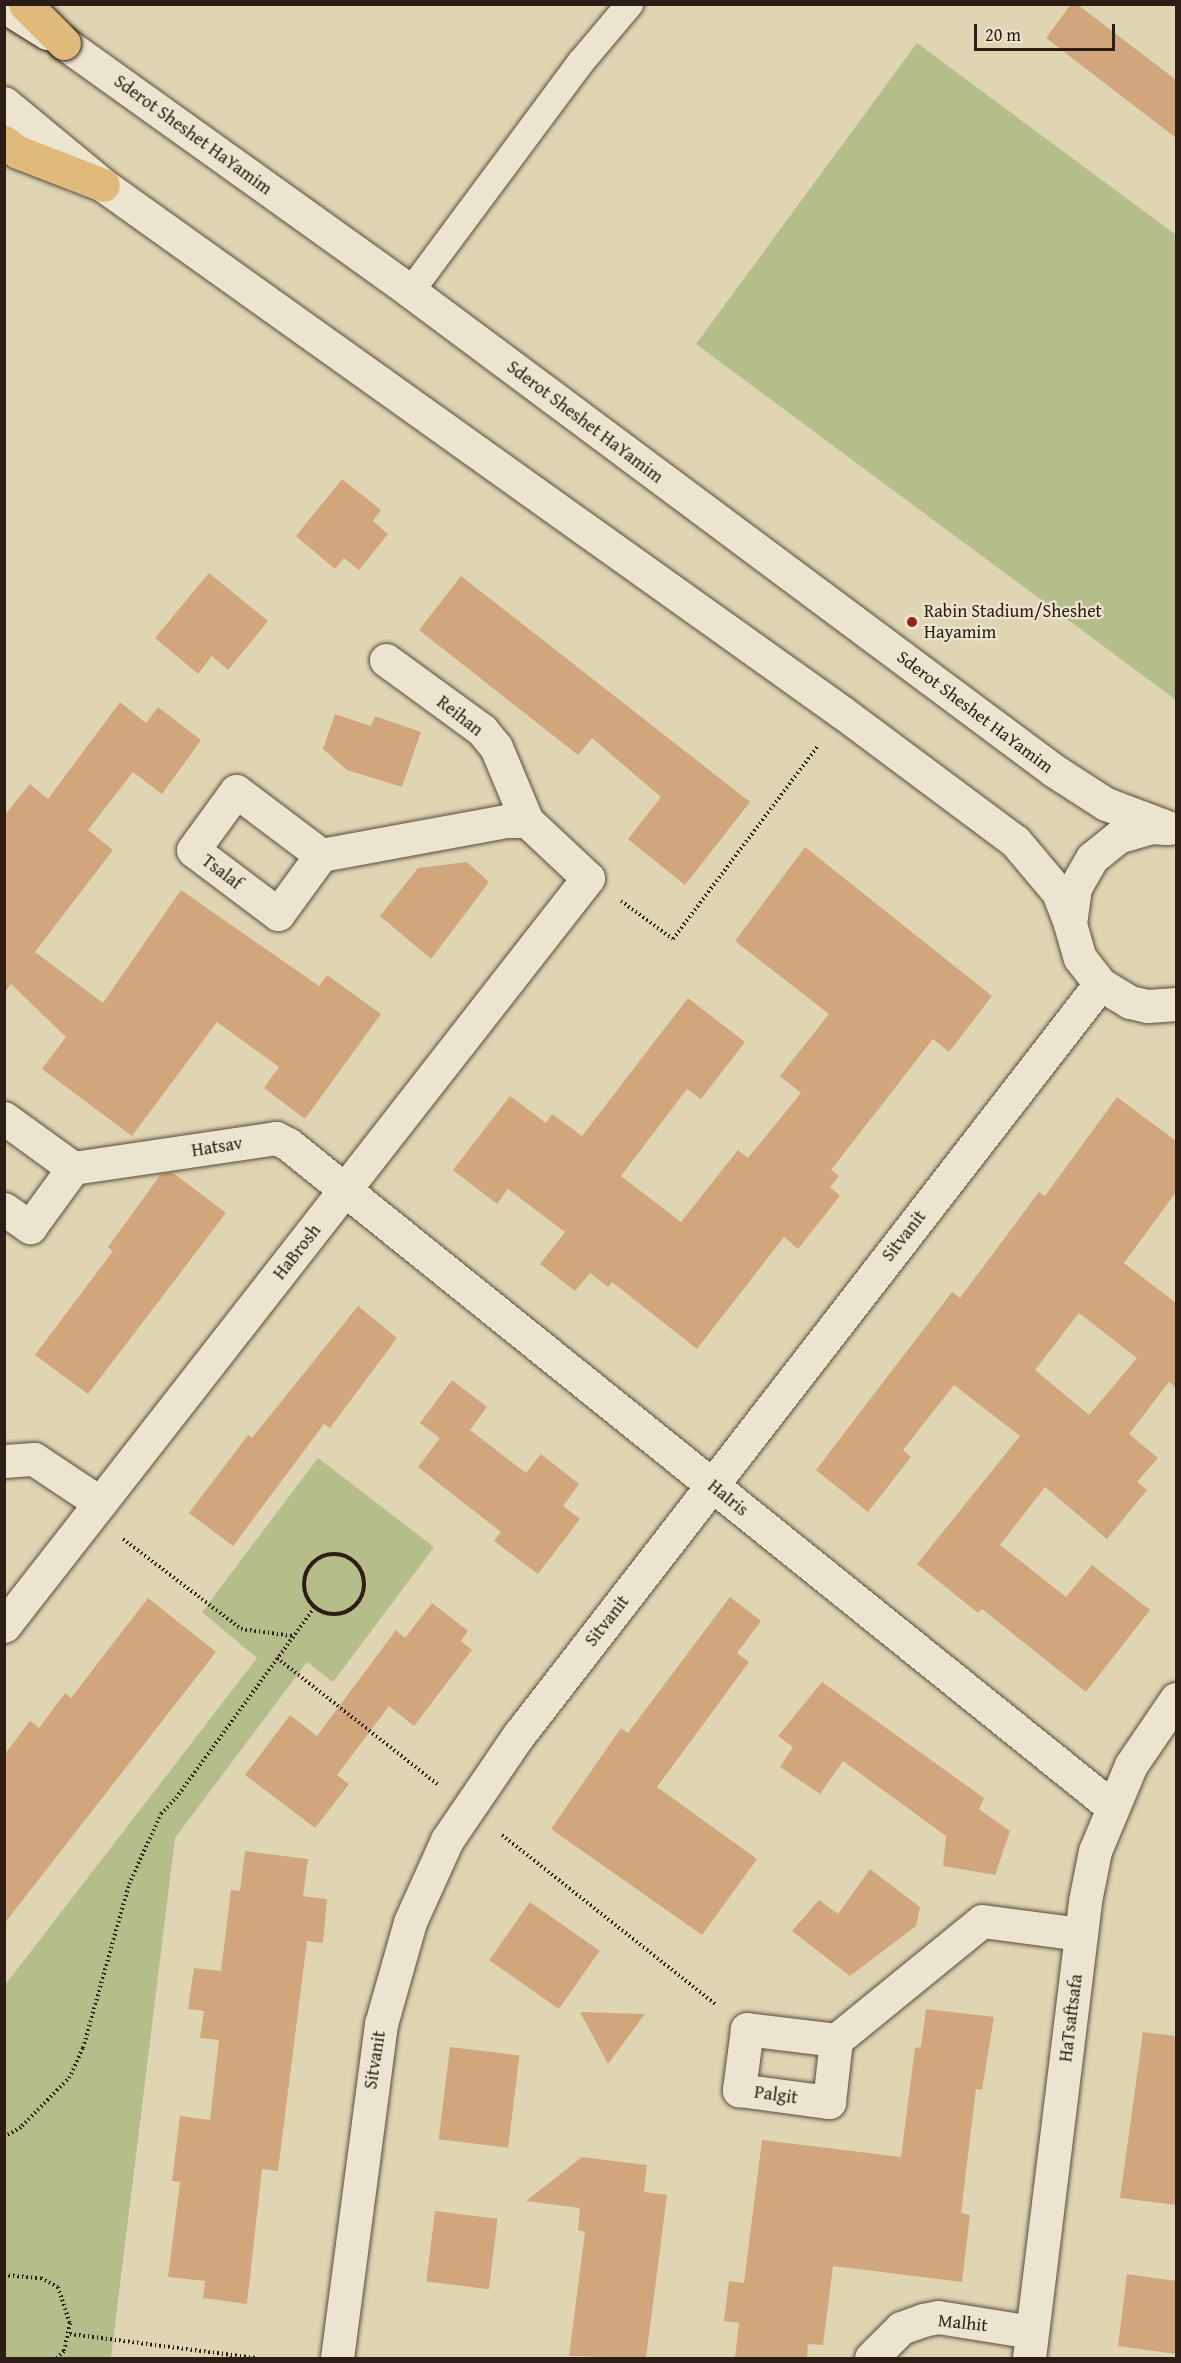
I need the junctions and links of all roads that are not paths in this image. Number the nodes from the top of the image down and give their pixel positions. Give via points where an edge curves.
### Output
1 (25, 4) edge
2 (629, 4) edge
3 (4, 6) edge
4 (64, 43) junction
5 (4, 103) edge
6 (4, 142) edge
7 (103, 185) junction
8 (410, 291) junction
9 (386, 660) dead end
10 (528, 821) junction
11 (1173, 829) edge
12 (321, 855) dead end
13 (1070, 924) junction
14 (1100, 984) junction
15 (1172, 1007) edge
16 (4, 1118) edge
17 (73, 1168) junction
18 (345, 1190) junction
19 (4, 1209) edge
20 (4, 1461) edge
21 (711, 1485) junction
22 (96, 1509) junction
23 (4, 1626) edge
24 (1176, 1699) edge
25 (1111, 1806) junction
26 (1081, 1934) junction
27 (836, 2040) junction
28 (1031, 2345) edge
29 (337, 2358) edge
30 (871, 2358) edge

1 - 4 highway, bridge
2 - 8 lane via 581,61
3 - 4 street, Sderot Sheshet HaYamim, bridge
4 - 8 street, Sderot Sheshet HaYamim
5 - 7 street
6 - 7 highway via 18,152
7 - 13 street via 843,713 1015,841 1058,892
8 - 11 street, Sderot Sheshet HaYamim via 1059,775 1120,811
9 - 10 street, Reihan via 482,730 496,747
10 - 12 street via 506,821
10 - 18 street, HaBrosh via 588,878
11 - 13 street via 1152,827 1118,837 1092,858 1075,888
13 - 14 street via 1080,957
14 - 15 street via 1130,1002
14 - 21 street, Sitvanit
16 - 17 street
17 - 18 street, Hatsav via 276,1138
17 - 19 street via 30,1227
18 - 21 street, HaIris
18 - 22 street, HaBrosh
20 - 22 street via 34,1459
21 - 25 street, HaIris
21 - 29 street, Sitvanit via 467,1808 428,1879 410,1922 381,2024
22 - 23 street, HaBrosh
24 - 25 street, HaTsaftsafa via 1131,1765
25 - 26 street, HaTsaftsafa via 1095,1851
26 - 27 street via 982,1921
26 - 28 street, HaTsaftsafa
27 - 27 street, Palgit via 747,2029 739,2090 829,2102
28 - 30 street, Malhit via 938,2318 901,2328

